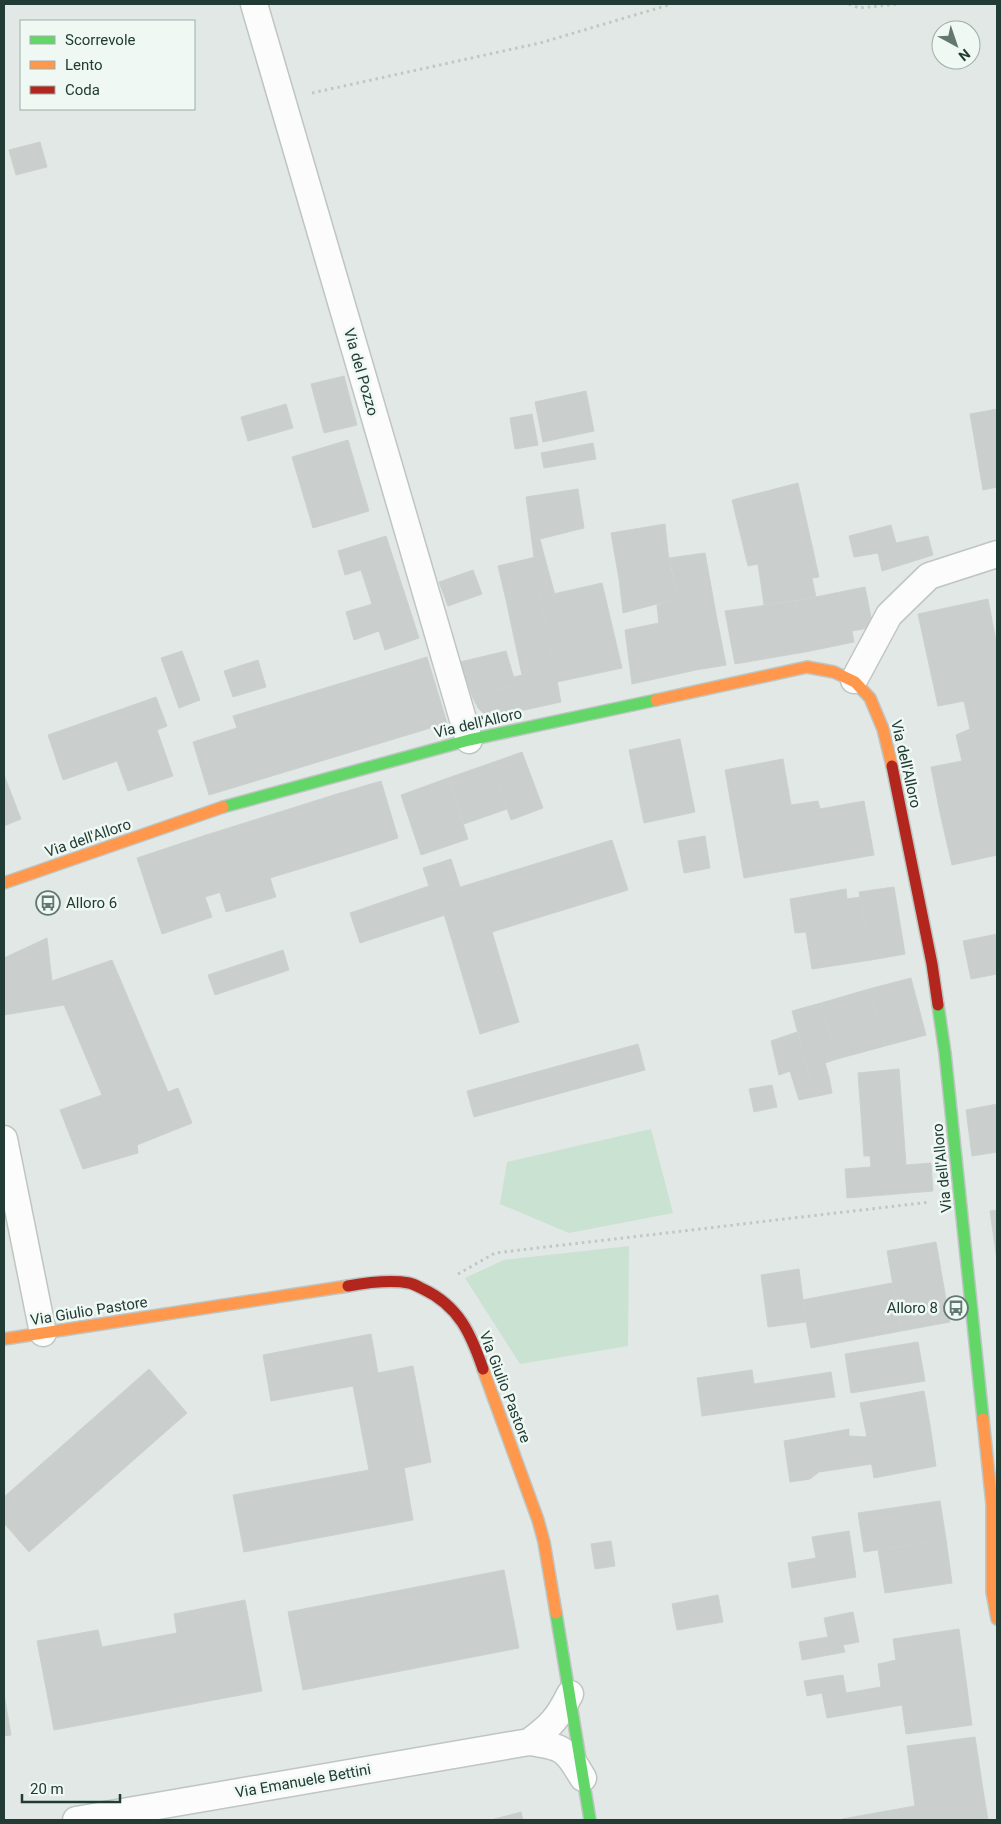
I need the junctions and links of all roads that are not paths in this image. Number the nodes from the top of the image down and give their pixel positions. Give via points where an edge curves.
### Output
1 (254, 4) edge
2 (997, 554) edge
3 (854, 680) junction
4 (469, 740) junction
5 (4, 883) edge
6 (4, 1139) edge
7 (43, 1333) junction
8 (4, 1339) edge
9 (997, 1619) edge
10 (570, 1694) junction
11 (530, 1742) junction
12 (583, 1778) junction
13 (76, 1820) edge
14 (590, 1820) edge

1 - 4 street, Via del Pozzo
2 - 3 street via 929,576 889,615
3 - 4 street, Via dell'Alloro via 836,672 807,667
3 - 9 street, Via dell'Alloro via 879,713 887,740 932,964 945,1053 992,1504 992,1578
4 - 5 street, Via dell'Alloro via 236,802
6 - 7 street
7 - 8 street, Via Giulio Pastore
7 - 10 street, Via Giulio Pastore via 366,1283 410,1283 436,1295 458,1315 473,1340 538,1520
10 - 11 street, Via Emanuele Bettini via 560,1715
10 - 12 street, Via Giulio Pastore
11 - 12 street, Via Emanuele Bettini via 554,1746 570,1756
11 - 13 street, Via Emanuele Bettini
12 - 14 street, Via Giulio Pastore

